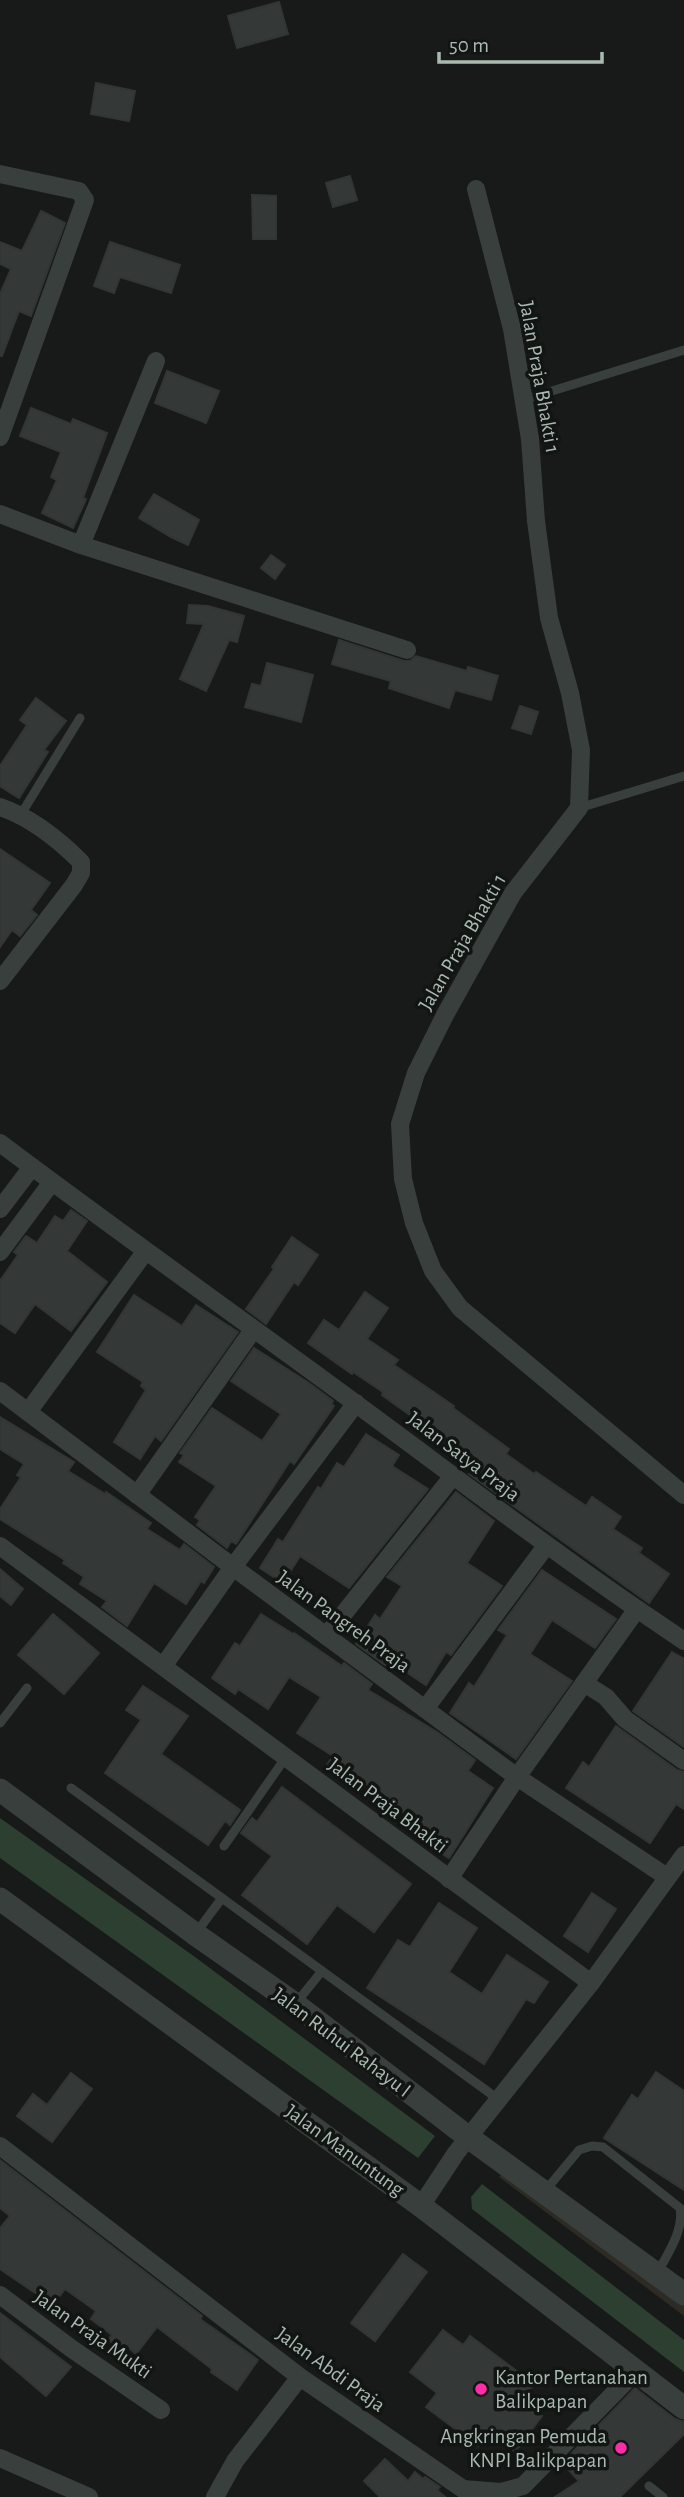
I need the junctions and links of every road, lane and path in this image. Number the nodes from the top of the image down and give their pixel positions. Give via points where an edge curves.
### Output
1 (0, 174) edge
2 (476, 189) dead end
3 (684, 350) edge
4 (156, 361) dead end
5 (523, 400) junction
6 (0, 437) edge
7 (0, 514) edge
8 (81, 545) junction
9 (407, 650) dead end
10 (80, 718) dead end
11 (684, 776) edge
12 (0, 807) edge
13 (579, 808) junction
14 (20, 816) junction
15 (0, 981) edge
16 (0, 1143) edge
17 (32, 1167) junction
18 (52, 1182) junction
19 (0, 1209) edge
20 (0, 1252) edge
21 (145, 1252) junction
22 (253, 1330) junction
23 (0, 1391) edge
24 (356, 1403) junction
25 (28, 1412) junction
26 (453, 1476) junction
27 (137, 1495) junction
28 (684, 1495) edge
29 (0, 1546) edge
30 (546, 1546) junction
31 (233, 1567) junction
32 (637, 1609) junction
33 (326, 1636) junction
34 (684, 1641) edge
35 (164, 1665) junction
36 (584, 1683) junction
37 (27, 1688) dead end
38 (425, 1709) junction
39 (0, 1723) edge
40 (286, 1757) junction
41 (684, 1761) edge
42 (517, 1777) junction
43 (71, 1788) dead end
44 (0, 1790) edge
45 (225, 1846) dead end
46 (684, 1855) edge
47 (667, 1877) junction
48 (449, 1879) junction
49 (222, 1898) junction
50 (0, 1899) edge
51 (195, 1934) junction
52 (322, 1971) junction
53 (591, 1983) junction
54 (295, 2004) junction
55 (498, 2099) junction
56 (462, 2145) junction
57 (0, 2146) edge
58 (545, 2191) junction
59 (427, 2197) junction
60 (656, 2274) junction
61 (684, 2294) edge
62 (0, 2295) edge
63 (635, 2372) junction
64 (300, 2377) junction
65 (684, 2408) edge
66 (161, 2410) dead end
67 (0, 2458) edge
68 (649, 2486) dead end
69 (89, 2497) edge
70 (215, 2497) edge
71 (663, 2497) edge

1 - 6 street via 79,191 85,200
2 - 5 street, Jalan Praja Bhakti 1 via 512,329
3 - 5 lane
4 - 8 street
5 - 13 street, Jalan Praja Bhakti 1 via 549,618 581,750
7 - 8 street
8 - 9 street
10 - 14 lane
11 - 13 lane
12 - 14 street
13 - 28 street, Jalan Praja Bhakti 1 via 513,893 416,1073 400,1124 403,1179 433,1271 460,1308
14 - 15 street via 65,845 81,862 80,873
16 - 17 street, Jalan Satya Praja
17 - 18 street, Jalan Satya Praja
17 - 19 street
18 - 20 street
18 - 21 street, Jalan Satya Praja
21 - 22 street, Jalan Satya Praja
21 - 25 street
22 - 24 street, Jalan Satya Praja
22 - 27 street
23 - 25 street, Jalan Pangreh Praja
24 - 26 street, Jalan Satya Praja
24 - 31 street
25 - 27 street, Jalan Pangreh Praja
26 - 30 street, Jalan Satya Praja
26 - 33 street
27 - 31 street, Jalan Pangreh Praja
29 - 35 street, Jalan Praja Bhakti
30 - 32 street, Jalan Satya Praja
30 - 38 street
31 - 33 street, Jalan Pangreh Praja
31 - 35 street
32 - 34 street, Jalan Satya Praja
32 - 36 street
33 - 38 street, Jalan Pangreh Praja
35 - 40 street, Jalan Praja Bhakti
36 - 41 street via 606,1697 625,1720
36 - 42 street
37 - 39 lane
38 - 42 street, Jalan Pangreh Praja
40 - 45 lane
40 - 48 street, Jalan Praja Bhakti
42 - 47 street, Jalan Pangreh Praja
42 - 48 street
43 - 49 lane
44 - 51 street, Jalan Ruhui Rahayu I
46 - 47 street
47 - 53 street
48 - 53 street, Jalan Praja Bhakti
49 - 51 lane
49 - 52 lane
50 - 59 street, Jalan Manuntung
51 - 54 street, Jalan Ruhui Rahayu I
52 - 54 lane
52 - 55 lane
53 - 55 street
54 - 56 street, Jalan Ruhui Rahayu I
55 - 56 street
56 - 58 street, Jalan Ruhui Rahayu I
56 - 59 street
57 - 64 street, Jalan Abdi Praja
58 - 60 street, Jalan Ruhui Rahayu I
58 - 60 lane via 579,2150 603,2147 680,2208 682,2229
59 - 63 street, Jalan Manuntung
60 - 61 street, Jalan Ruhui Rahayu I
62 - 66 street, Jalan Praja Mukti
63 - 64 street, Jalan Abdi Praja via 523,2486 500,2492 463,2489
63 - 65 street, Jalan Manuntung
64 - 70 street via 235,2461
67 - 69 street
68 - 71 lane

